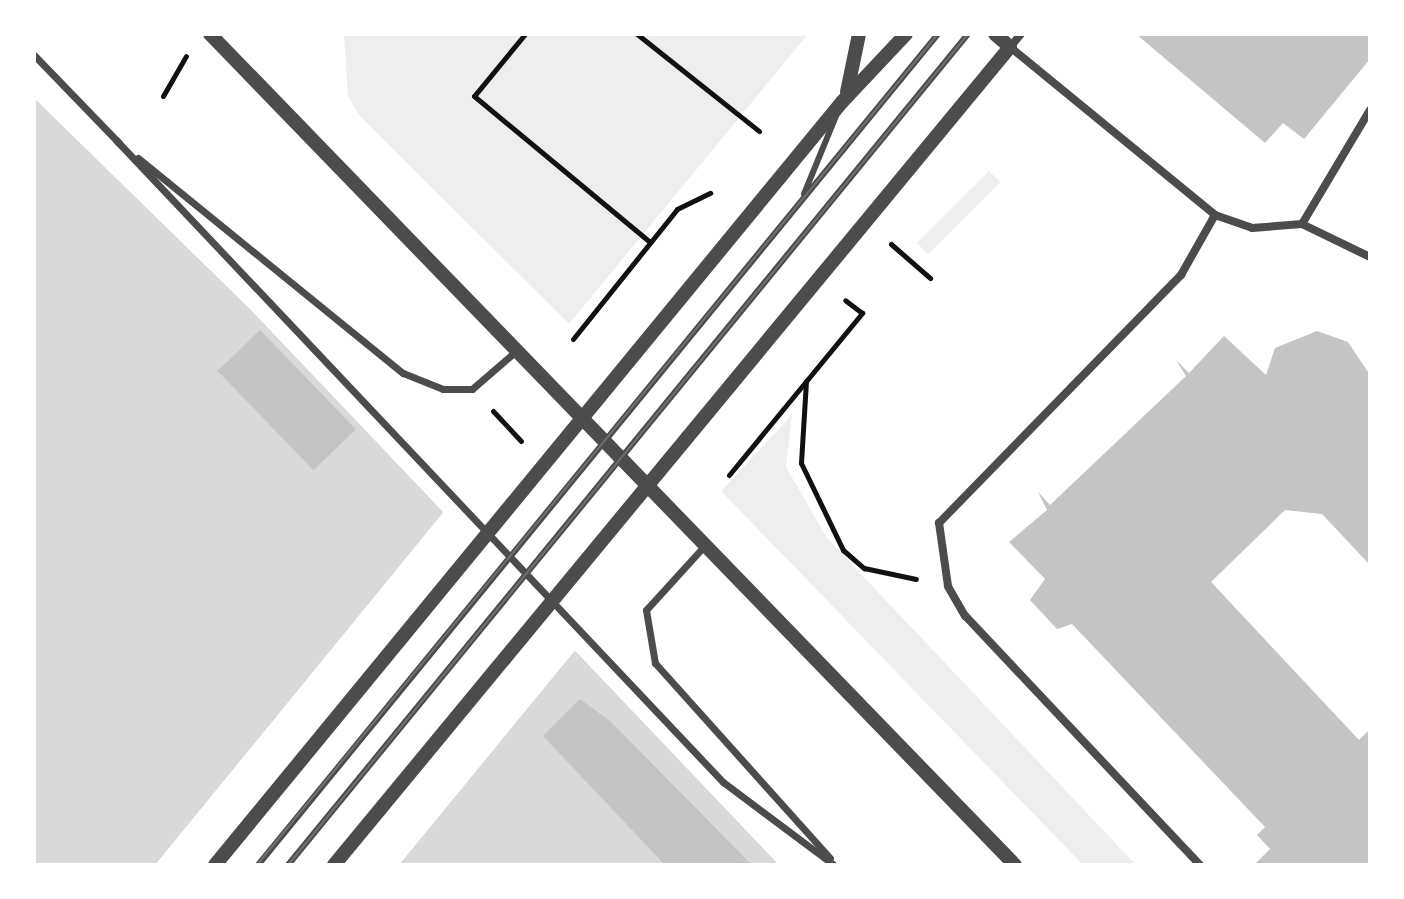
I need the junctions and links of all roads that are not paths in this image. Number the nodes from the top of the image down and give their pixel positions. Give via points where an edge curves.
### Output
1 (210, 34) edge
2 (859, 34) edge
3 (906, 34) edge
4 (938, 34) edge
5 (968, 34) edge
6 (995, 34) edge
7 (1021, 34) edge
8 (1010, 47) junction
9 (34, 55) edge
10 (842, 102) junction
11 (1370, 110) edge
12 (116, 140) junction
13 (801, 201) junction
14 (1215, 215) junction
15 (1302, 224) junction
16 (1370, 257) edge
17 (517, 349) junction
18 (706, 544) junction
19 (215, 865) edge
20 (258, 865) edge
21 (288, 865) edge
22 (334, 865) edge
23 (836, 865) edge
24 (1015, 865) edge
25 (1200, 865) edge

1 - 17 street
2 - 10 street
3 - 10 street
4 - 13 lane
5 - 21 lane
6 - 8 street
7 - 8 street
8 - 14 street
8 - 22 street
9 - 12 street
10 - 13 lane
10 - 19 street
11 - 15 street
12 - 17 street via 403,373 443,389 472,389
12 - 23 street via 723,782
13 - 20 lane
14 - 15 street via 1252,228
14 - 25 street via 1181,275 939,523 948,586 965,616
15 - 16 street
17 - 18 street
18 - 23 street via 646,610 655,663
18 - 24 street

